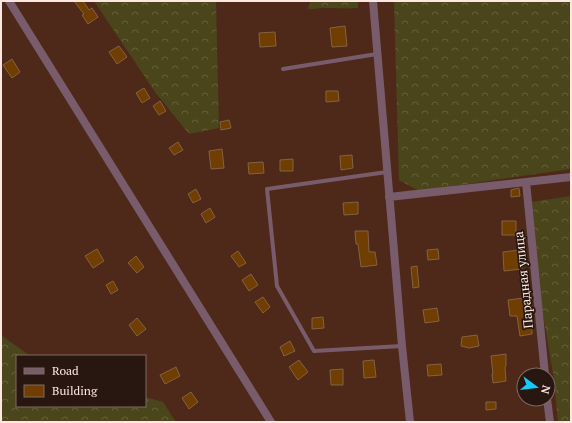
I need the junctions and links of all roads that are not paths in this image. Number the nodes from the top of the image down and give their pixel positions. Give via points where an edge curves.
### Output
1 (9, 1) edge
2 (372, 1) edge
3 (377, 54) junction
4 (282, 69) dead end
5 (387, 172) junction
6 (571, 177) edge
7 (526, 182) junction
8 (389, 196) junction
9 (402, 346) junction
10 (544, 367) edge
11 (548, 407) edge
12 (271, 422) edge
13 (410, 422) edge
14 (550, 422) edge

1 - 12 street
2 - 3 street
3 - 4 lane
3 - 5 street
5 - 8 street
5 - 9 lane via 267,189 277,286 314,351
6 - 7 street
7 - 8 street
7 - 10 street, Парадная улица
8 - 9 street
9 - 13 street
11 - 14 street

